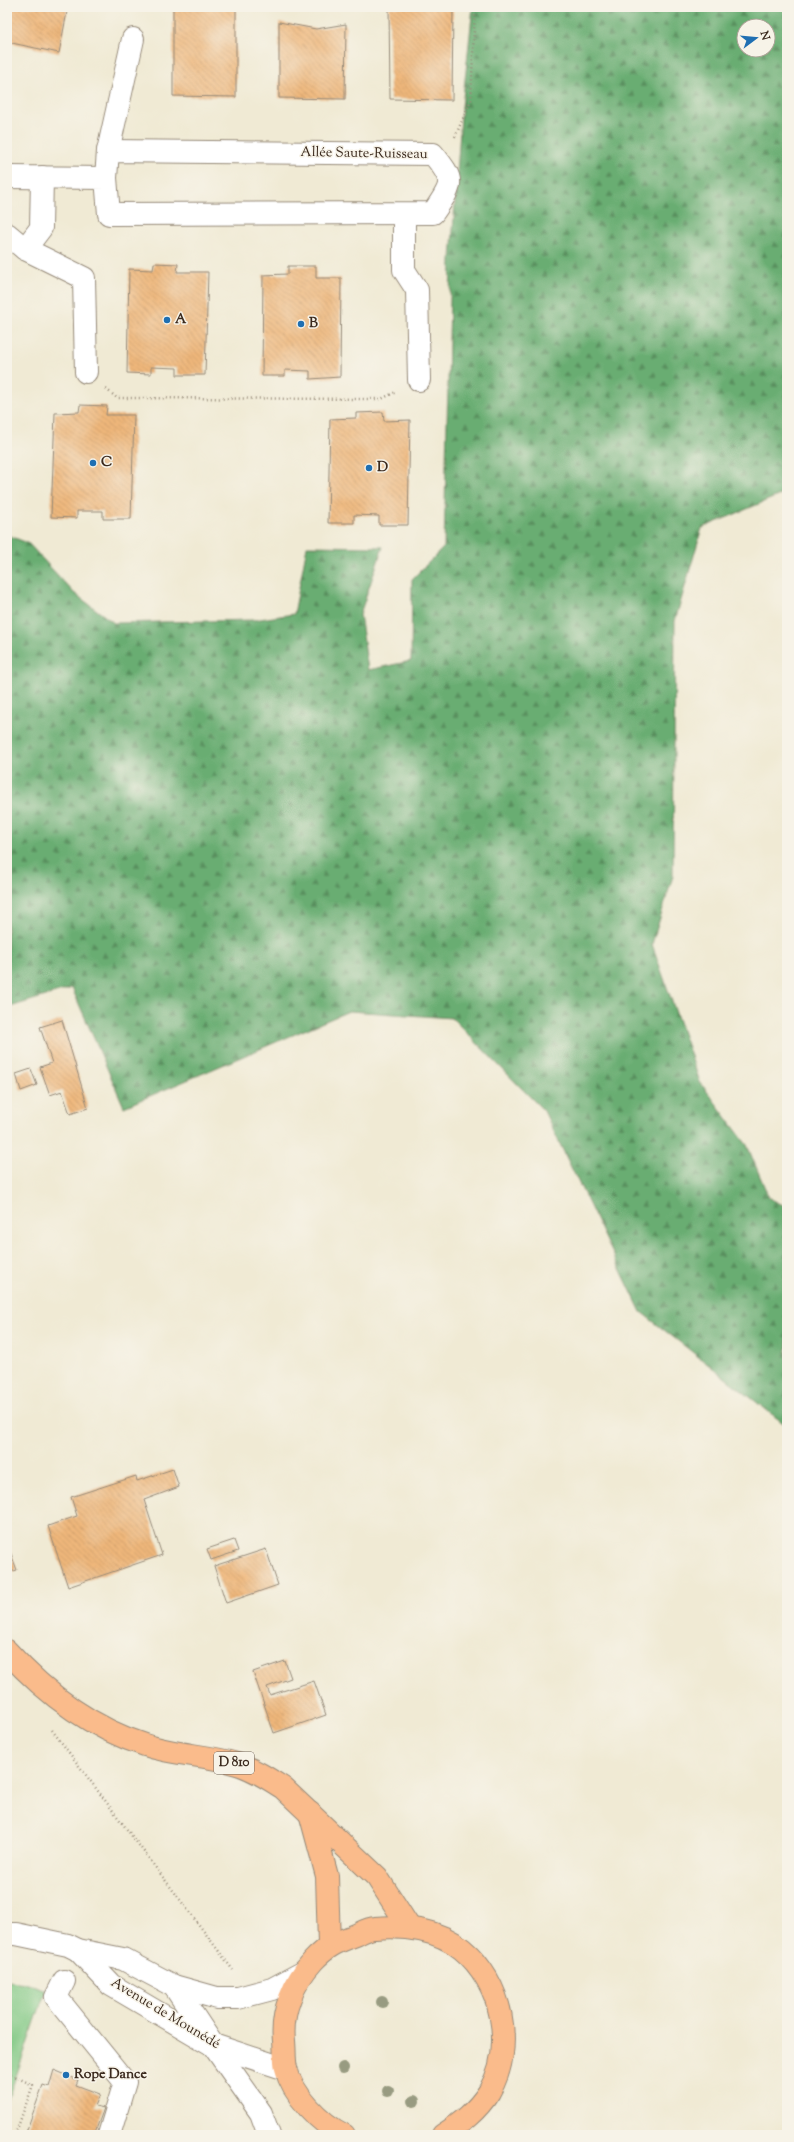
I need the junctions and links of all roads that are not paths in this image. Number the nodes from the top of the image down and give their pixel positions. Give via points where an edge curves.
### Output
1 (133, 39) dead end
2 (108, 151) junction
3 (7, 177) edge
4 (42, 177) junction
5 (106, 178) junction
6 (404, 214) junction
7 (7, 234) edge
8 (25, 249) junction
9 (86, 372) road end
10 (420, 380) road end
11 (7, 1650) edge
12 (310, 1812) junction
13 (409, 1927) junction
14 (7, 1934) edge
15 (329, 1945) junction
16 (78, 1950) junction
17 (302, 1973) junction
18 (64, 1980) dead end
19 (174, 1986) junction
20 (213, 2045) junction
21 (286, 2069) junction
22 (489, 2092) junction
23 (109, 2135) edge
24 (269, 2135) edge
25 (344, 2135) edge
26 (443, 2135) edge
27 (475, 2135) edge

1 - 2 street
2 - 5 street, Allée Saute-Ruisseau
2 - 6 street, Allée Saute-Ruisseau via 433,154 448,172 449,190 433,214
3 - 4 street
4 - 5 street
4 - 8 street via 41,228
5 - 6 street, Allée Saute-Ruisseau via 109,214
6 - 10 street via 404,270 417,290
7 - 8 street
8 - 9 street via 84,278
11 - 12 main road, D 810 via 55,1698 104,1728 146,1745 238,1764 265,1776
12 - 13 main road, D 810 via 377,1877
12 - 15 main road via 327,1876
13 - 15 main road via 374,1928
13 - 22 main road via 438,1936 462,1949 484,1975 498,2002 503,2032 500,2063
14 - 16 street, Avenue de Mounédé via 68,1945
15 - 17 main road
16 - 19 street, Avenue de Mounédé via 123,1959
16 - 20 street, Avenue de Mounédé via 111,1984
17 - 19 street, Avenue de Mounédé via 272,1989 238,1998 217,1998
17 - 21 main road via 289,1999 283,2028
18 - 23 street via 56,1997 125,2082
19 - 20 street
20 - 21 street, Avenue de Mounédé
20 - 24 street via 261,2113
21 - 25 main road via 294,2086 311,2110 333,2130
22 - 26 main road via 468,2118
22 - 27 main road

